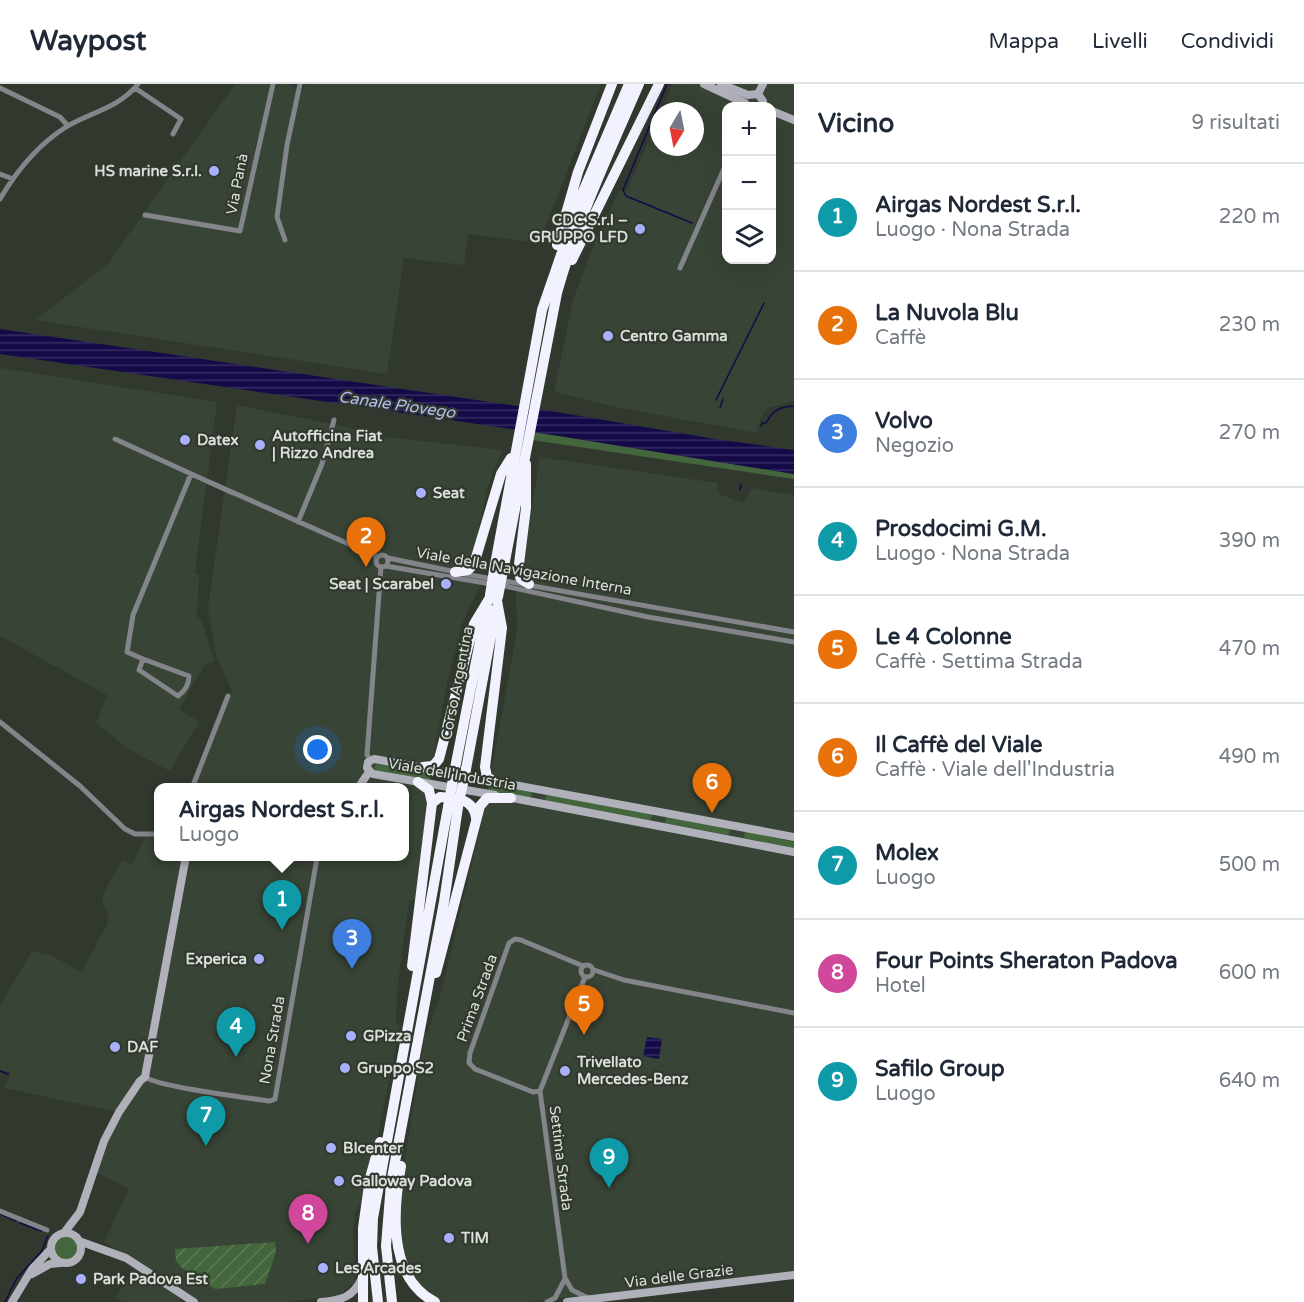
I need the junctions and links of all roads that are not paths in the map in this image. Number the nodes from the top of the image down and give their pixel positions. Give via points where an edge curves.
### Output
1 (273, 84) edge
2 (300, 84) edge
3 (612, 84) edge
4 (629, 84) edge
5 (639, 84) edge
6 (659, 84) edge
7 (704, 84) edge
8 (721, 84) edge
9 (763, 84) edge
10 (136, 86) edge
11 (0, 88) edge
12 (749, 100) edge
13 (763, 102) edge
14 (776, 113) edge
15 (794, 120) edge
16 (68, 126) junction
17 (173, 134) dead end
18 (722, 173) edge
19 (0, 174) edge
20 (13, 179) junction
21 (0, 199) edge
22 (145, 215) dead end
23 (285, 240) dead end
24 (680, 267) dead end
25 (556, 293) junction
26 (542, 310) junction
27 (531, 391) junction
28 (334, 420) dead end
29 (116, 439) dead end
30 (520, 449) junction
31 (191, 474) junction
32 (298, 522) junction
33 (378, 557) junction
34 (388, 558) junction
35 (383, 567) junction
36 (455, 572) junction
37 (529, 584) junction
38 (493, 598) junction
39 (656, 607) junction
40 (669, 609) junction
41 (645, 615) junction
42 (671, 620) junction
43 (775, 629) junction
44 (794, 632) edge
45 (773, 638) junction
46 (794, 642) edge
47 (143, 659) junction
48 (228, 696) dead end
49 (0, 722) edge
50 (371, 760) junction
51 (423, 768) junction
52 (369, 772) junction
53 (492, 781) junction
54 (418, 782) junction
55 (194, 783) edge
56 (361, 783) edge
57 (511, 798) junction
58 (432, 802) junction
59 (453, 807) junction
60 (661, 812) junction
61 (476, 818) junction
62 (658, 825) junction
63 (738, 826) junction
64 (154, 834) edge
65 (794, 837) edge
66 (736, 839) junction
67 (794, 852) edge
68 (185, 861) edge
69 (318, 861) edge
70 (583, 966) junction
71 (594, 970) junction
72 (585, 977) junction
73 (794, 1013) edge
74 (405, 1043) junction
75 (417, 1046) junction
76 (145, 1077) junction
77 (540, 1091) junction
78 (393, 1102) junction
79 (406, 1104) junction
80 (0, 1211) edge
81 (80, 1212) junction
82 (47, 1230) dead end
83 (64, 1233) junction
84 (78, 1239) junction
85 (50, 1250) junction
86 (107, 1251) junction
87 (79, 1256) junction
88 (60, 1263) junction
89 (364, 1275) junction
90 (794, 1275) edge
91 (27, 1277) junction
92 (565, 1279) junction
93 (615, 1297) junction
94 (593, 1299) junction
95 (343, 1301) edge
96 (12, 1302) edge
97 (194, 1302) edge
98 (321, 1302) edge
99 (363, 1302) edge
100 (378, 1302) edge
101 (394, 1302) edge
102 (435, 1302) edge
103 (547, 1302) edge
104 (567, 1302) edge
105 (605, 1302) edge

1 - 22 street, Via Panà via 240,231
2 - 23 street via 277,217
3 - 26 highway via 567,204
4 - 26 highway, Corso Argentina via 582,194
5 - 25 highway, Corso Argentina via 567,254
6 - 25 highway
7 - 12 street
8 - 12 street
9 - 12 street
10 - 16 street via 116,105
10 - 17 street via 181,119
11 - 16 street via 60,117
12 - 13 street
14 - 15 street
16 - 20 street
18 - 24 street
19 - 20 street
20 - 21 street
25 - 27 highway, Corso Argentina
26 - 27 highway, Corso Argentina
27 - 30 highway, Corso Argentina
28 - 32 street via 322,464
29 - 31 street, Viale della Navigazione Interna
30 - 36 highway via 501,474 474,564 468,570
30 - 37 highway via 528,478 518,572
30 - 38 highway, Corso Argentina, bridge
31 - 32 street, Viale della Navigazione Interna
31 - 47 street via 133,615 127,652
32 - 33 street, Viale della Navigazione Interna
33 - 34 street, Viale della Navigazione Interna
33 - 35 street via 377,564
34 - 35 street
34 - 36 street, Viale della Navigazione Interna
35 - 41 street, Viale della Navigazione Interna via 469,579
35 - 50 street via 367,755
36 - 37 street, Viale della Navigazione Interna
37 - 39 street, Viale della Navigazione Interna
38 - 51 highway via 474,624 440,759
38 - 53 highway via 502,628 485,767
38 - 59 highway, Corso Argentina, bridge
39 - 40 street, Viale della Navigazione Interna
39 - 41 street
40 - 42 street via 663,615
40 - 43 street, Viale della Navigazione Interna
41 - 42 street, Viale della Navigazione Interna
42 - 45 street, Viale della Navigazione Interna
43 - 44 street, Viale della Navigazione Interna
43 - 45 street
45 - 46 street, Viale della Navigazione Interna
47 - 47 street via 139,670 178,696 182,693 189,676
48 - 55 street
49 - 64 street via 80,786 117,823 135,834
50 - 51 street, Viale dell'Industria
50 - 52 street, Viale dell'Industria
51 - 53 street, Viale dell'Industria
52 - 54 street, Viale dell'Industria
52 - 56 street
53 - 60 street, Viale dell'Industria
54 - 57 street, Viale dell'Industria
54 - 58 highway via 429,790
57 - 61 highway via 483,800
57 - 62 street, Viale dell'Industria
58 - 61 highway via 440,797 470,802
58 - 74 highway
59 - 74 highway, Corso Argentina
59 - 75 highway, Corso Argentina
60 - 62 street
60 - 63 street, Viale dell'Industria
61 - 75 highway
62 - 66 street, Viale dell'Industria
63 - 65 street, Viale dell'Industria
63 - 66 street
66 - 67 street, Viale dell'Industria
68 - 76 street
69 - 76 street, Nona Strada via 275,1099 183,1087
70 - 71 street, Prima Strada via 590,965
70 - 72 street via 581,972
70 - 77 street, Prima Strada via 521,940 509,943 470,1053 469,1063 475,1069 533,1092
71 - 72 street
71 - 73 street, Prima Strada via 624,980
72 - 77 street, Settima Strada
74 - 78 highway, Corso Argentina
75 - 79 highway, Corso Argentina
76 - 81 street via 119,1112 104,1142
77 - 92 street, Settima Strada
78 - 89 highway via 367,1194
78 - 100 highway, Corso Argentina via 375,1202 372,1247
79 - 101 highway, Corso Argentina via 385,1229 388,1278
79 - 102 highway via 397,1197 399,1255 420,1292
80 - 82 street
81 - 83 street
81 - 84 street
83 - 84 street
83 - 85 street via 52,1240
84 - 86 street
84 - 87 street
85 - 88 street
85 - 91 street
86 - 87 street
86 - 97 street via 126,1258
87 - 88 street via 71,1263
88 - 91 street
89 - 95 street via 356,1290
89 - 99 highway
90 - 93 street, Via delle Grazie
91 - 96 street
92 - 94 street via 579,1295
92 - 103 street via 555,1298
93 - 94 street, Via delle Grazie
93 - 105 street
94 - 104 street, Via delle Grazie
95 - 98 street

